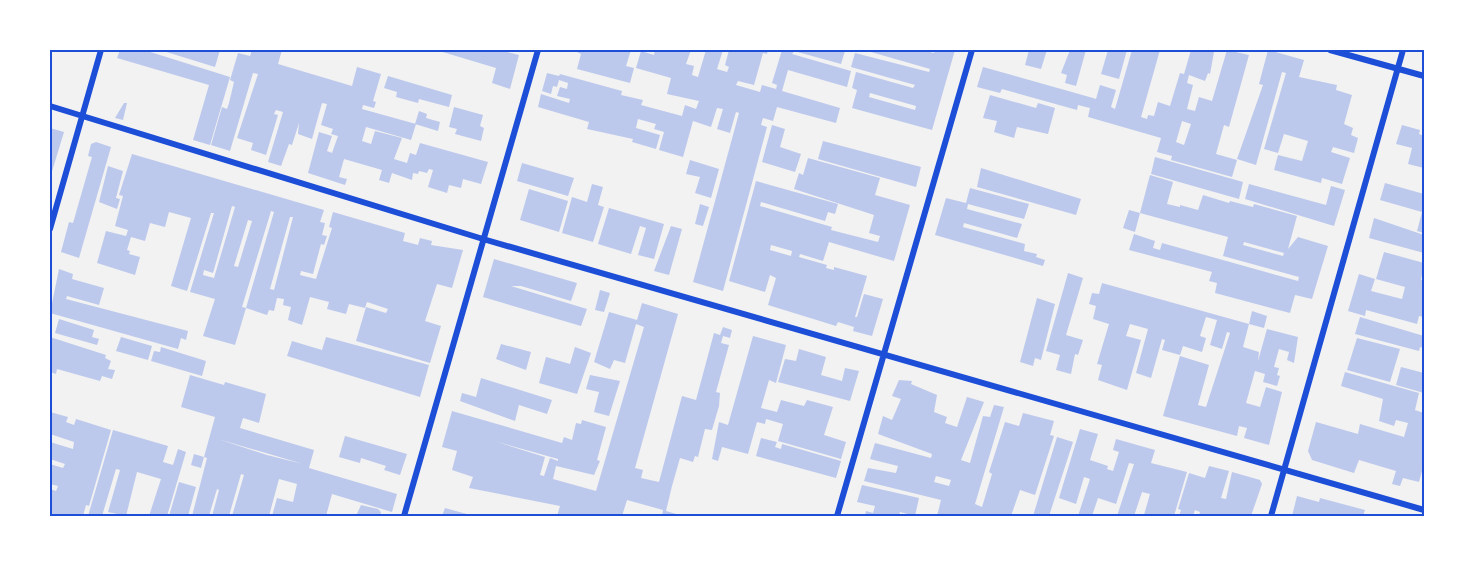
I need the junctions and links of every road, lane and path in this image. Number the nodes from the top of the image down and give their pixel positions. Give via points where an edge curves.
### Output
1 (101, 50) edge
2 (538, 50) edge
3 (972, 50) edge
4 (1330, 50) edge
5 (1403, 50) edge
6 (1398, 69) junction
7 (1425, 76) edge
8 (50, 106) edge
9 (82, 114) junction
10 (50, 229) edge
11 (483, 239) junction
12 (884, 357) junction
13 (1284, 469) junction
14 (1425, 510) edge
15 (404, 516) edge
16 (837, 516) edge
17 (1271, 516) edge

1 - 9 street
2 - 11 street
3 - 12 street
4 - 6 street
5 - 6 street
6 - 7 street
6 - 13 street
8 - 9 street
9 - 10 street
9 - 11 street
11 - 12 street
11 - 15 street
12 - 13 street
12 - 16 street
13 - 14 street
13 - 17 street

